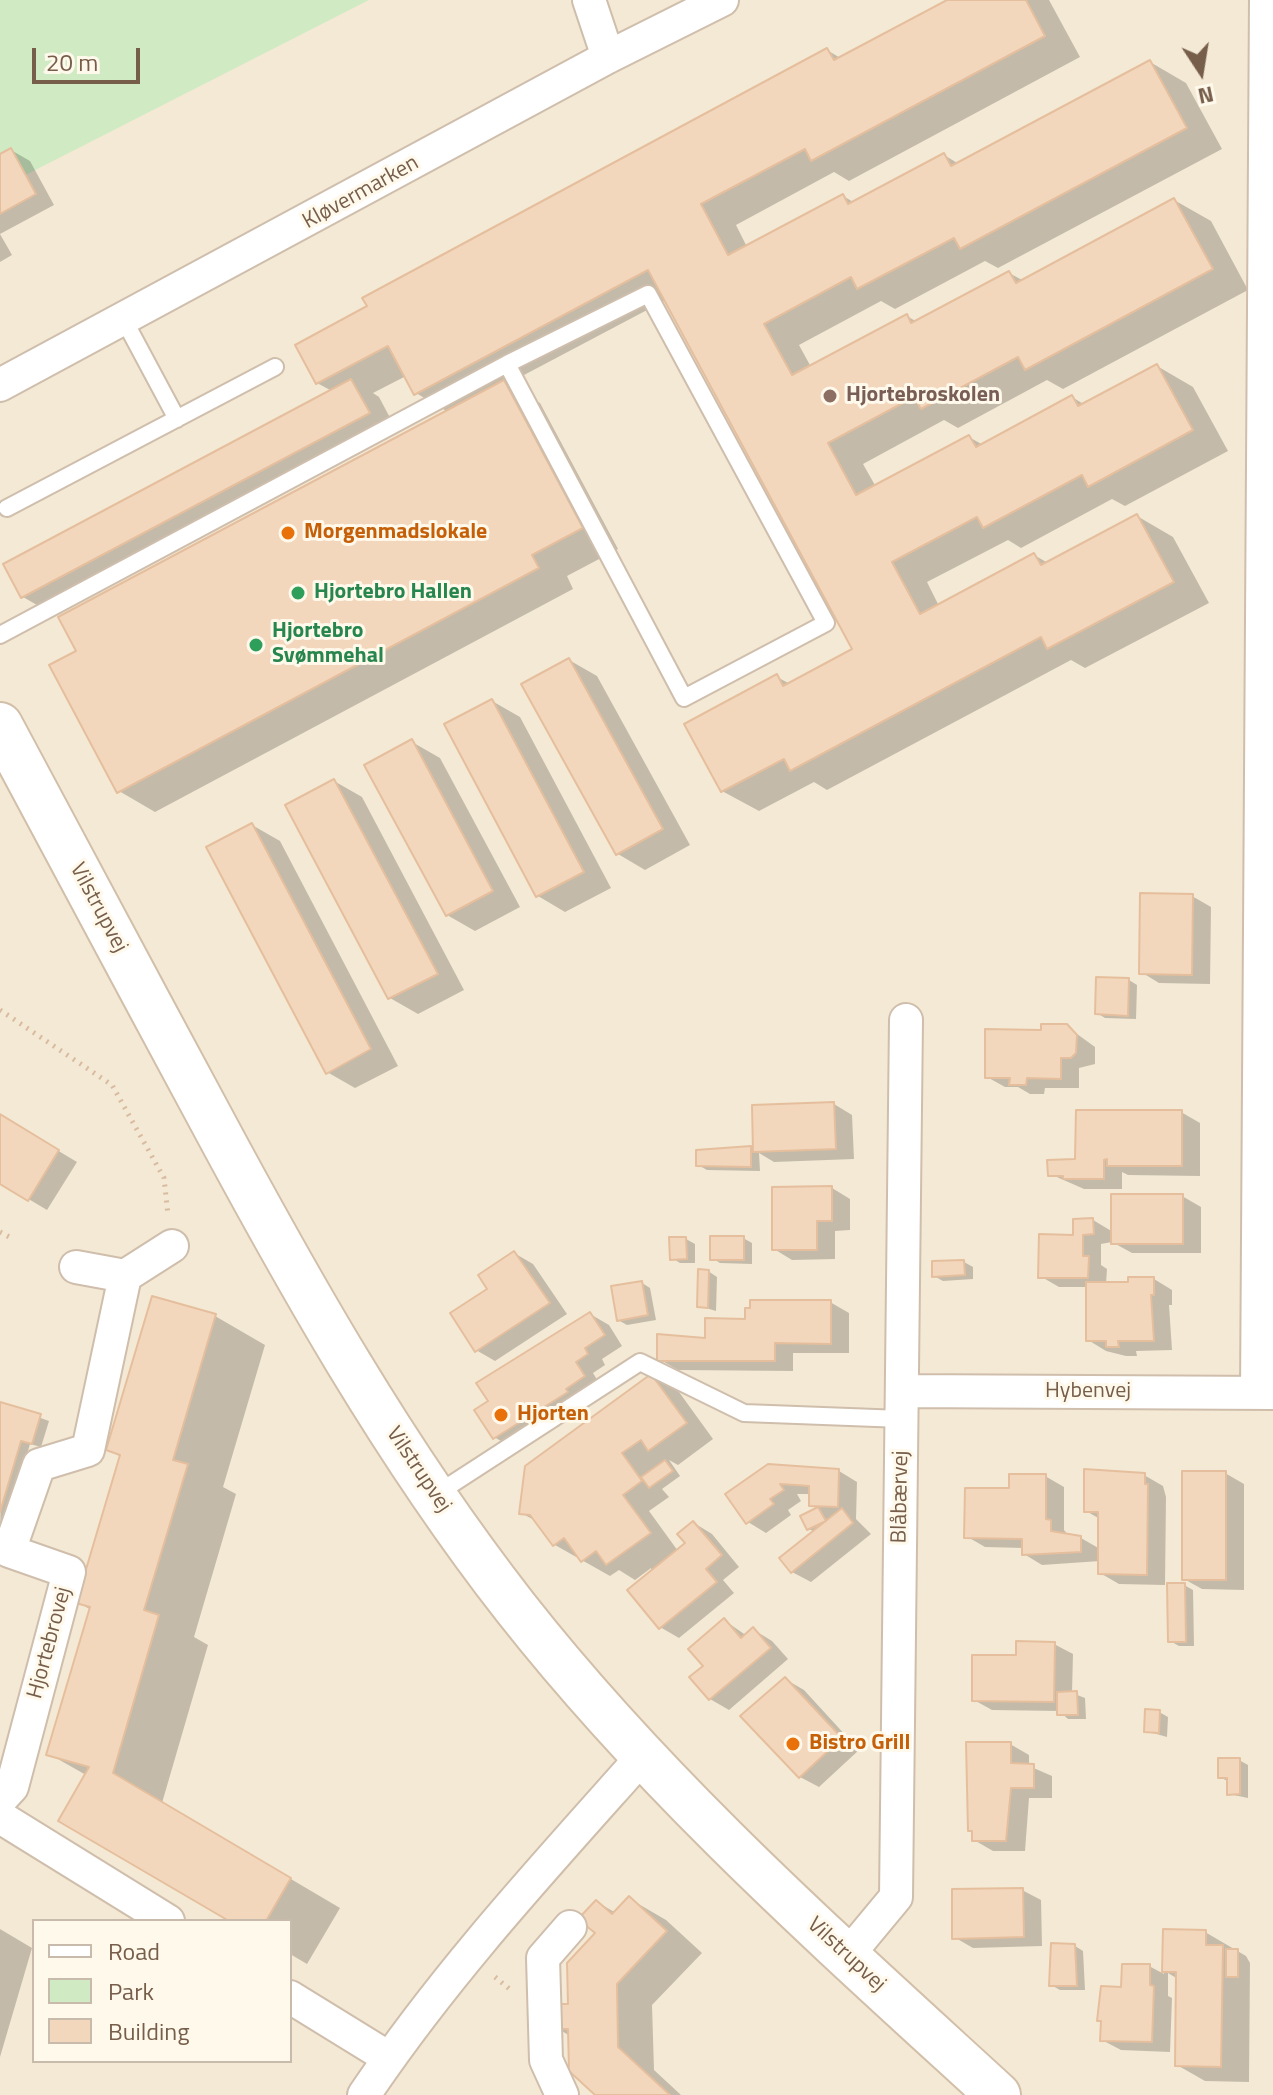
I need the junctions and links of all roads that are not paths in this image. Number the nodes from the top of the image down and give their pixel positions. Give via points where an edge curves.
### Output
1 (589, 0) edge
2 (722, 0) edge
3 (1266, 0) edge
4 (608, 57) junction
5 (123, 318) junction
6 (507, 364) junction
7 (275, 367) dead end
8 (0, 385) edge
9 (177, 419) junction
10 (7, 508) dead end
11 (0, 635) edge
12 (0, 725) edge
13 (906, 1020) dead end
14 (172, 1246) road end
15 (76, 1267) dead end
16 (125, 1276) junction
17 (1265, 1393) edge
18 (903, 1405) junction
19 (434, 1496) junction
20 (643, 1756) junction
21 (0, 1800) edge
22 (0, 1817) edge
23 (165, 1919) edge
24 (570, 1927) dead end
25 (847, 1956) junction
26 (292, 1998) edge
27 (389, 2058) junction
28 (364, 2095) edge
29 (562, 2095) edge
30 (998, 2095) edge

1 - 4 street
2 - 4 street, Kløvermarken
3 - 17 street
4 - 5 street, Kløvermarken
5 - 8 street, Kløvermarken
5 - 9 lane
6 - 6 lane via 648,294 826,623 684,698
6 - 11 lane
7 - 9 lane
9 - 10 lane
12 - 19 street, Vilstrupvej via 294,1273
13 - 18 street, Blåbærvej
14 - 16 street
15 - 16 street
16 - 21 street, Hjortebrovej via 88,1450 39,1465 9,1551 69,1572 12,1787
17 - 18 street, Hybenvej
18 - 19 lane via 744,1413 640,1362
18 - 25 street, Blåbærvej via 896,1897
19 - 20 street, Vilstrupvej via 515,1607
20 - 25 street, Vilstrupvej via 730,1847
20 - 27 street via 532,1880
22 - 23 street
24 - 29 street via 543,1958 546,2060
25 - 30 street, Vilstrupvej
26 - 27 street
27 - 28 street

